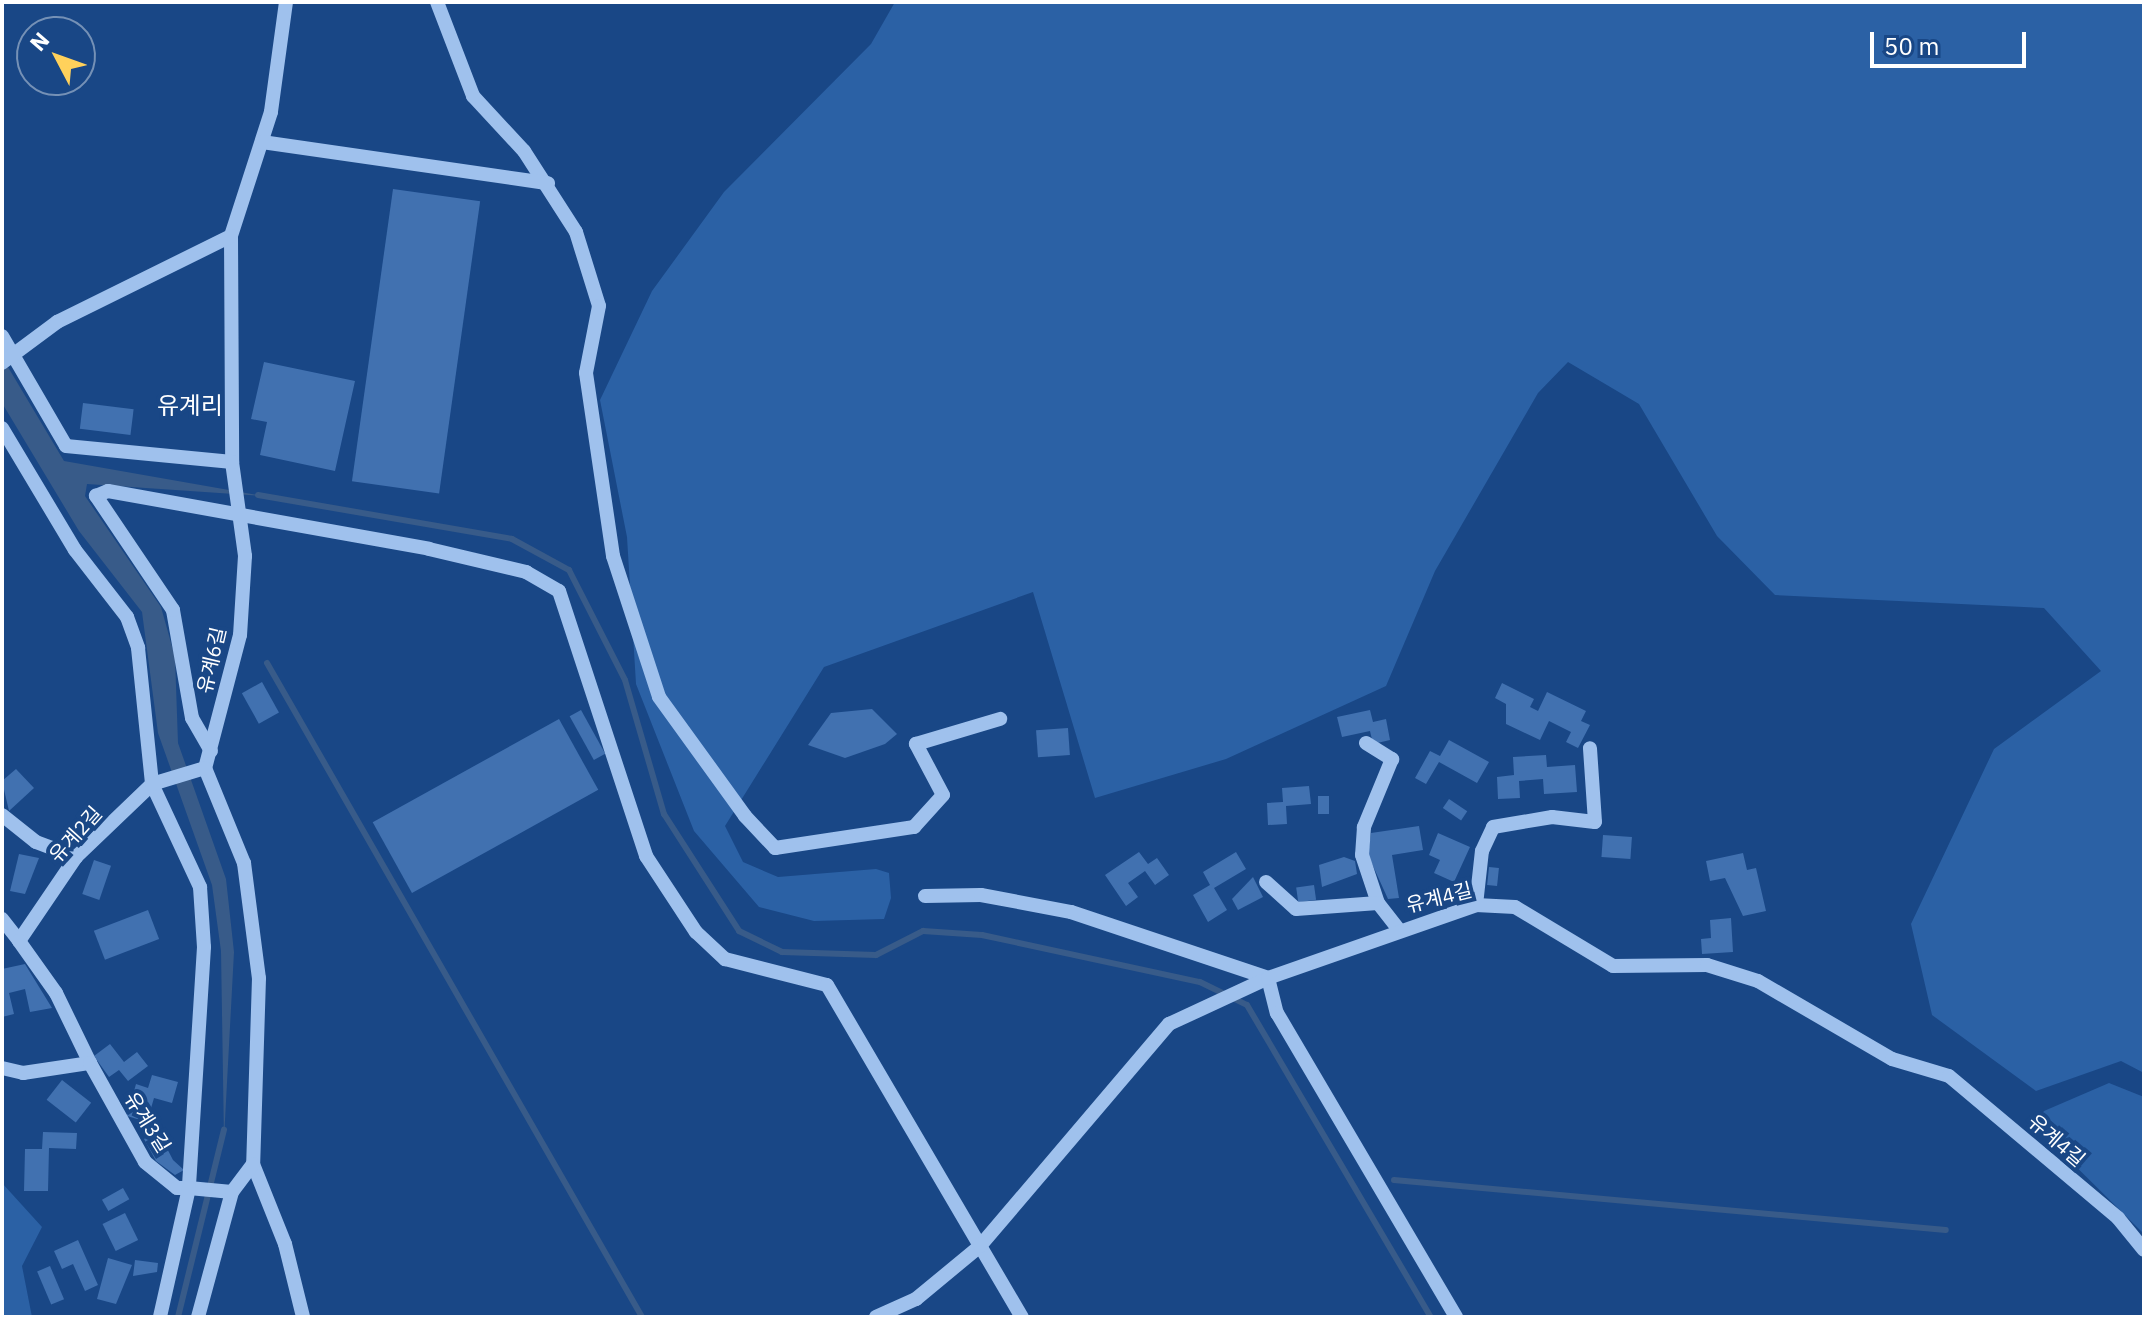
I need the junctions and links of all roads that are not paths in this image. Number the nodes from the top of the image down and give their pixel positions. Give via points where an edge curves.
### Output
1 (286, 2) edge
2 (437, 2) edge
3 (262, 142) junction
4 (548, 183) junction
5 (231, 236) junction
6 (2, 336) edge
7 (8, 359) edge
8 (2, 428) edge
9 (232, 462) junction
10 (237, 512) junction
11 (1000, 719) dead end
12 (1366, 743) dead end
13 (1590, 748) dead end
14 (211, 751) junction
15 (205, 768) junction
16 (152, 784) junction
17 (2, 815) edge
18 (76, 857) junction
19 (1266, 882) dead end
20 (925, 896) dead end
21 (1378, 903) junction
22 (1476, 905) junction
23 (2, 919) edge
24 (1398, 929) junction
25 (19, 941) junction
26 (1268, 978) junction
27 (90, 1063) junction
28 (2, 1068) edge
29 (253, 1164) junction
30 (189, 1188) junction
31 (232, 1192) junction
32 (980, 1246) junction
33 (2144, 1250) edge
34 (160, 1317) edge
35 (198, 1317) edge
36 (303, 1317) edge
37 (876, 1317) edge
38 (1022, 1317) edge
39 (1456, 1317) edge

1 - 3 street, 유계6길
2 - 4 street via 473,96
3 - 4 street
3 - 5 street, 유계6길
4 - 11 street via 576,232 599,306 586,373 613,556 659,697 745,816 775,848 914,827 943,795 916,744
5 - 7 street via 57,322
5 - 9 street, 유계6길
6 - 7 street
7 - 9 street via 66,446
8 - 16 street via 75,550 127,617 138,648
9 - 10 street, 유계6길
10 - 14 street, 유계6길 via 245,556 240,635
10 - 14 street via 108,491 96,496 173,610 192,718
10 - 32 street via 512,569 559,591 646,856 696,932 725,959 827,985
12 - 21 street via 1392,759 1364,827 1362,855
13 - 22 street via 1595,822 1552,817 1493,827 1482,851
14 - 15 street, 유계6길
15 - 16 street, 유계2길
15 - 29 street via 244,863 259,978
16 - 18 street, 유계2길
16 - 30 street via 200,887 204,947
17 - 18 street via 36,842
18 - 25 street, 유계2길
19 - 21 street via 1296,909
20 - 26 street via 981,895 1071,912
21 - 24 street
22 - 24 street, 유계4길
22 - 33 street, 유계4길 via 1515,907 1613,966 1707,965 1758,981 1892,1059 1949,1076 2118,1218
23 - 25 street
24 - 26 street, 유계4길
25 - 27 street, 유계3길 via 56,993
26 - 32 street, 유계4길 via 1169,1024
26 - 39 street via 1277,1013
27 - 28 street via 23,1073
27 - 30 street, 유계3길 via 145,1162 177,1188
29 - 31 street
29 - 36 street via 285,1244
30 - 31 street
30 - 34 street
31 - 35 street
32 - 37 street, 유계4길 via 916,1299
32 - 38 street

